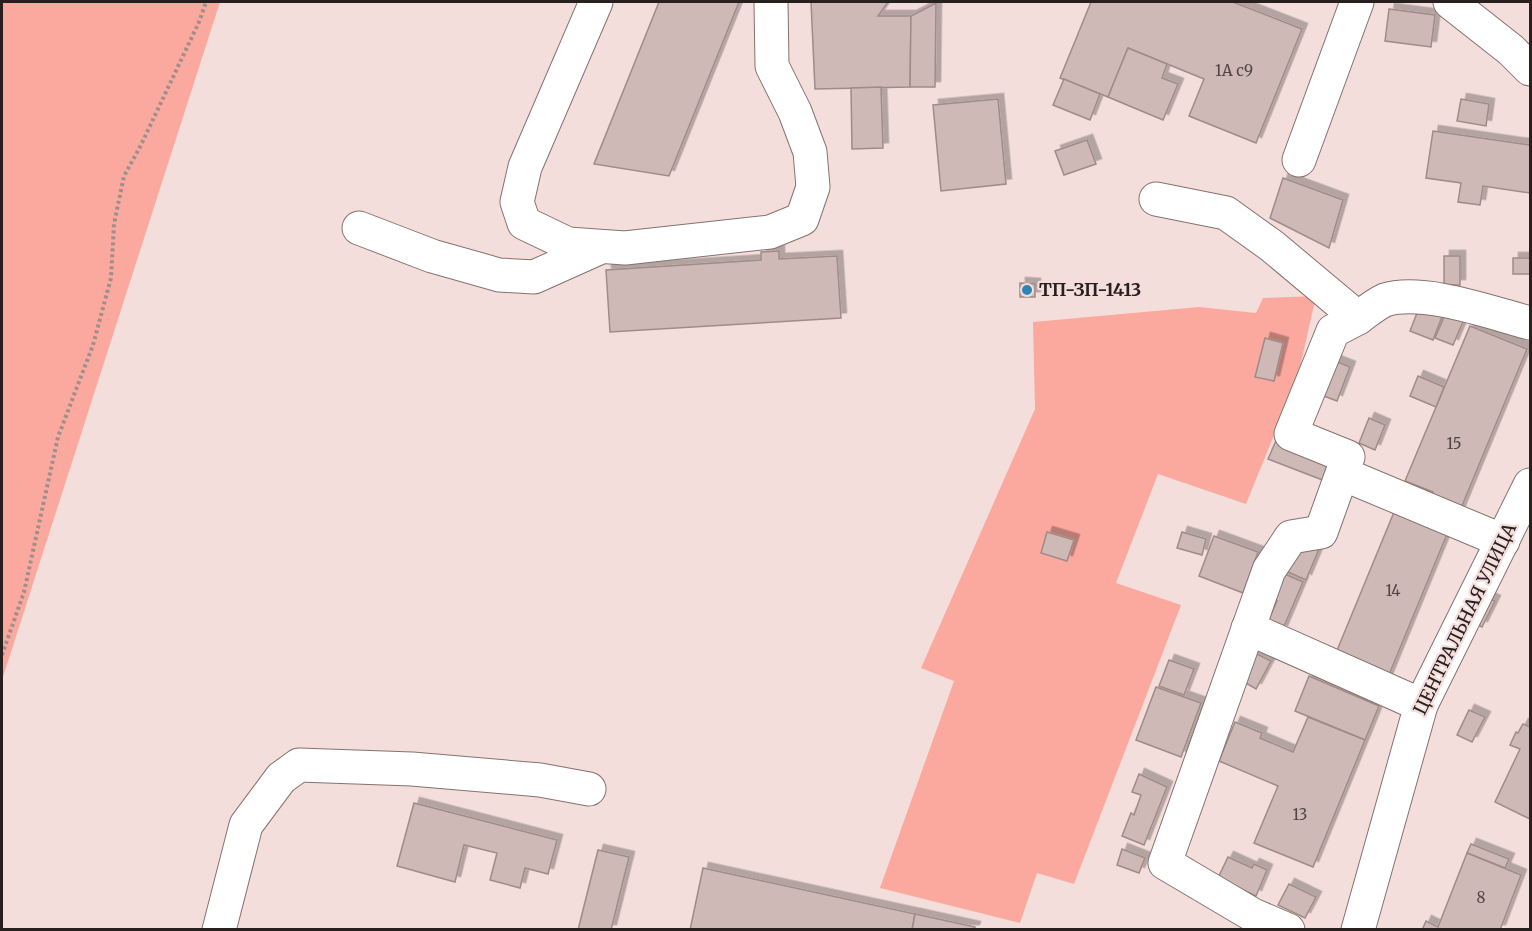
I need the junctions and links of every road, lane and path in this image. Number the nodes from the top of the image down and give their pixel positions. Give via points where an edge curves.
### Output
1 (206, 2) edge
2 (596, 2) edge
3 (771, 2) edge
4 (1357, 2) edge
5 (1450, 2) edge
6 (1530, 69) edge
7 (1299, 160) dead end
8 (1156, 199) dead end
9 (359, 228) dead end
10 (603, 246) junction
11 (1358, 318) junction
12 (1530, 323) edge
13 (1343, 474) junction
14 (1530, 485) edge
15 (1503, 541) junction
16 (1248, 628) junction
17 (2, 655) edge
18 (1421, 705) junction
19 (589, 789) dead end
20 (219, 930) edge
21 (1288, 930) edge
22 (1358, 930) edge

1 - 17 path via 124,176 114,224 111,278 93,345 58,437 24,592
2 - 10 street via 525,167 517,202 524,223 568,244
3 - 10 street via 772,66 810,152 813,188 802,219 770,232 626,248
4 - 7 street
5 - 6 street
8 - 11 street via 1226,213
9 - 10 street via 432,256 500,275 534,278
11 - 12 street via 1384,301 1410,297 1432,298
11 - 13 street via 1333,331 1291,434 1348,457
13 - 15 street
13 - 16 street via 1321,532 1291,537 1269,570
14 - 15 street, ЦЕНТРАЛЬНАЯ УЛИЦА
15 - 18 street, ЦЕНТРАЛЬНАЯ УЛИЦА
16 - 18 street
16 - 21 street via 1165,863 1253,915
18 - 22 street, ЦЕНТРАЛЬНАЯ УЛИЦА
19 - 20 street via 494,776 299,765 281,778 246,825

